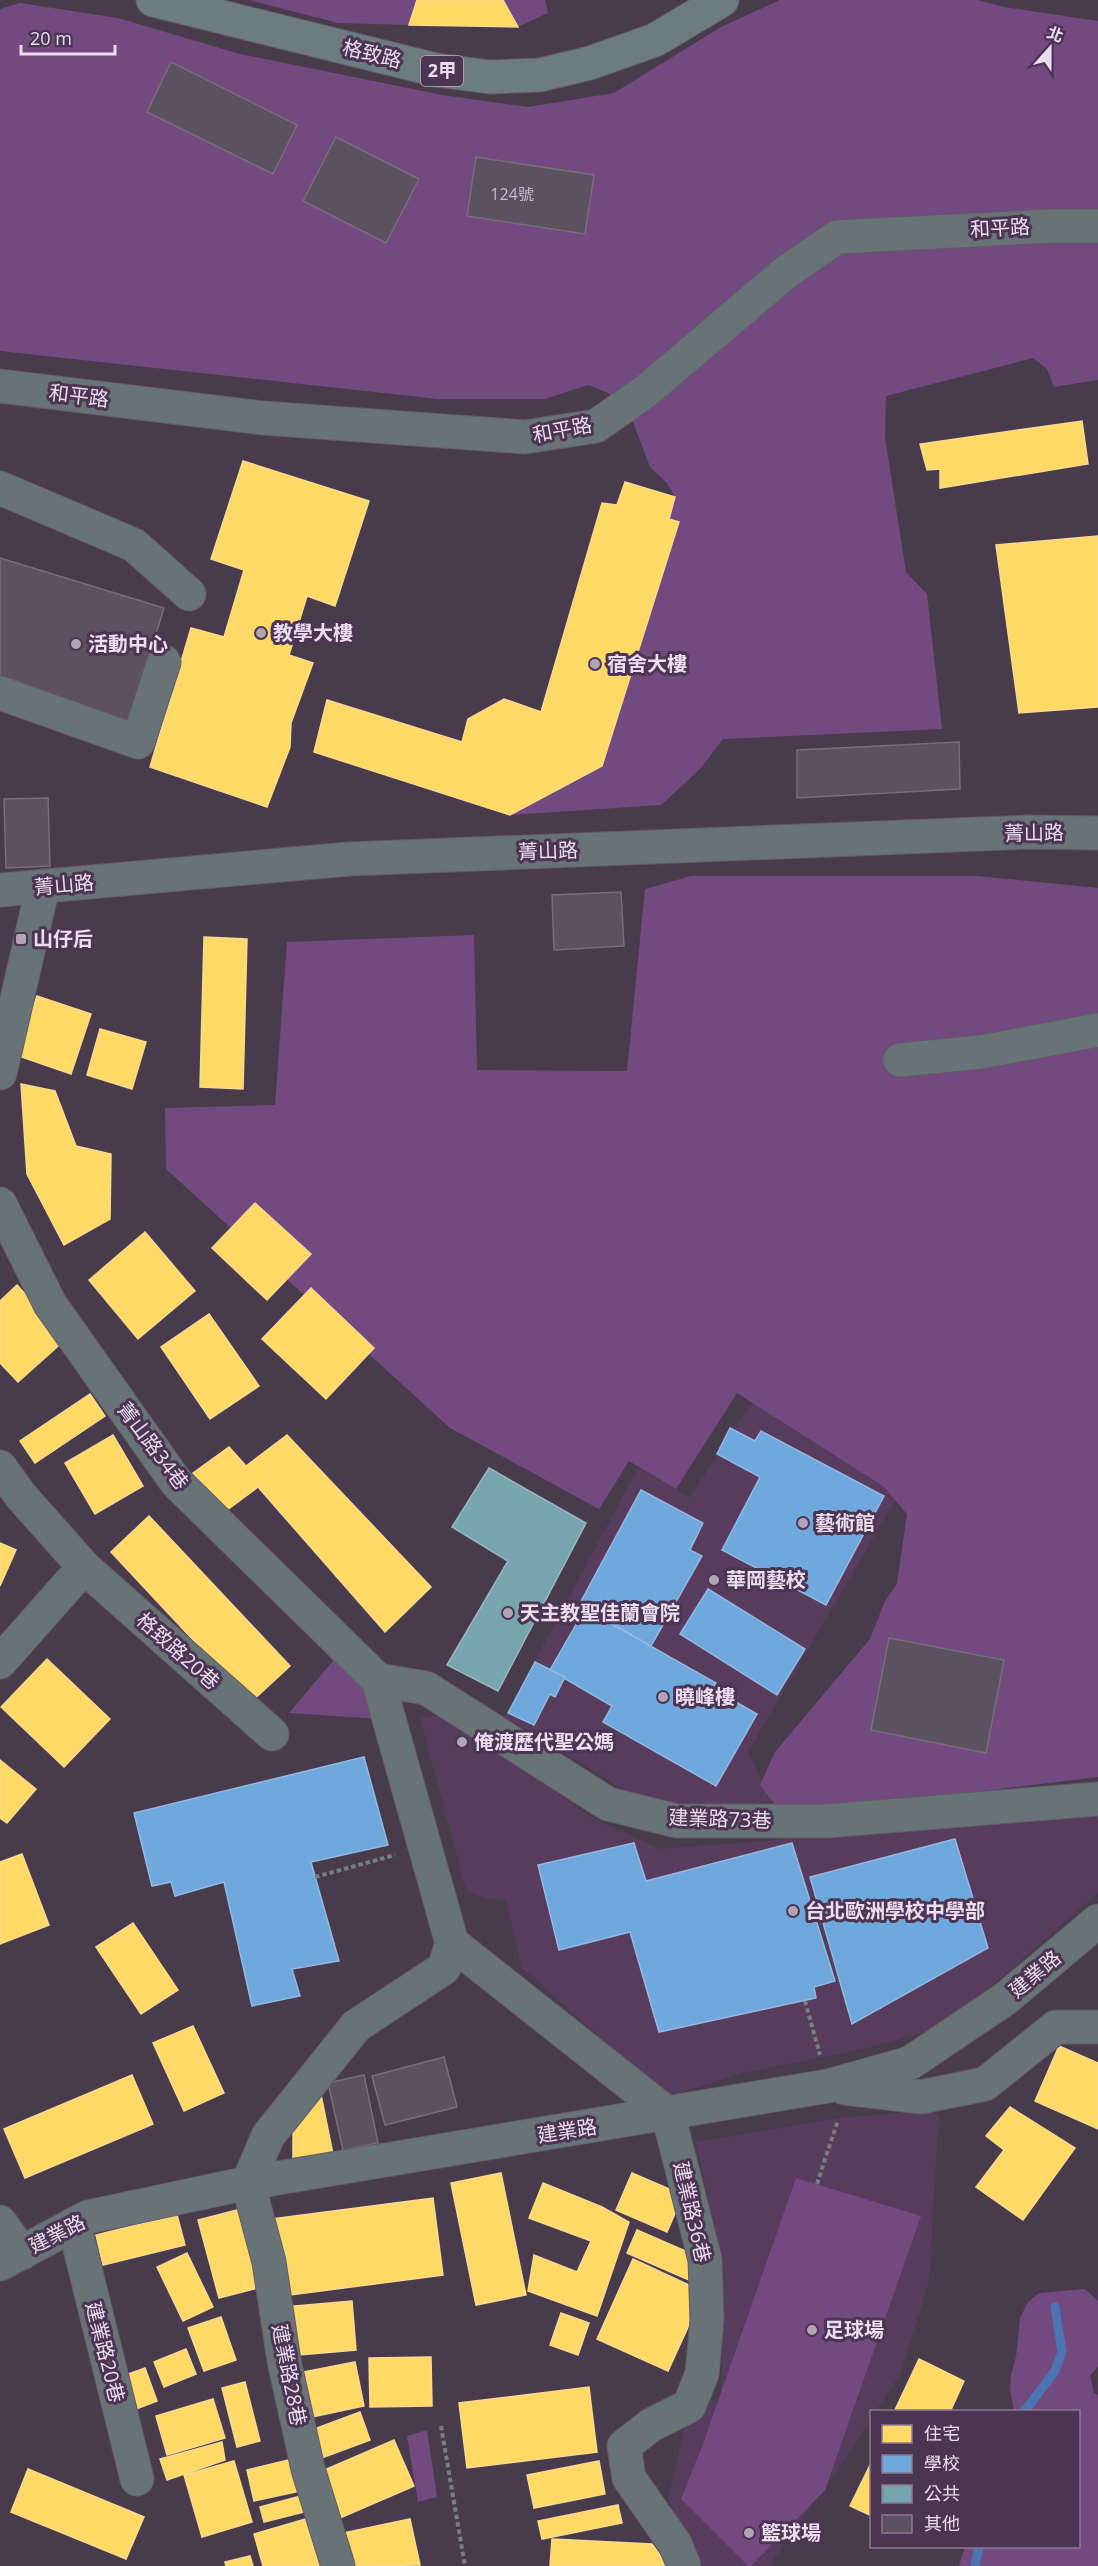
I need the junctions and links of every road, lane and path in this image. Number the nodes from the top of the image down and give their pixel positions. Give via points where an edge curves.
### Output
1 (153, 0) edge
2 (722, 0) edge
3 (1098, 226) edge
4 (0, 386) edge
5 (0, 488) edge
6 (189, 594) dead end
7 (164, 662) dead end
8 (0, 693) edge
9 (1098, 833) edge
10 (43, 886) junction
11 (0, 890) edge
12 (1098, 1030) edge
13 (900, 1060) dead end
14 (0, 1073) edge
15 (0, 1203) edge
16 (0, 1467) edge
17 (84, 1567) junction
18 (0, 1662) edge
19 (378, 1680) junction
20 (272, 1734) dead end
21 (1098, 1799) edge
22 (426, 1847) junction
23 (315, 1877) dead end
24 (1098, 1921) edge
25 (452, 1944) junction
26 (1098, 2027) edge
27 (828, 2086) junction
28 (668, 2114) junction
29 (838, 2118) dead end
30 (248, 2183) junction
31 (817, 2184) dead end
32 (0, 2222) edge
33 (74, 2224) junction
34 (11, 2258) edge
35 (441, 2426) dead end
36 (137, 2479) dead end
37 (338, 2566) edge
38 (465, 2566) edge
39 (684, 2566) edge

1 - 2 main road, 格致路 / 2甲 via 436,70 490,77 540,75 590,63 655,40
3 - 4 street, 和平路 via 837,237 785,273 646,390 596,426 525,437 263,418
5 - 6 street via 134,544
7 - 8 street via 138,742
9 - 10 street, 菁山路 via 1030,832 349,859
10 - 11 street, 菁山路
10 - 14 street
12 - 13 street via 981,1052
15 - 19 street, 菁山路34巷 via 50,1304 176,1482
16 - 17 street, 格致路20巷
17 - 18 street
17 - 20 street, 格致路20巷
19 - 21 street, 建業路73巷 via 426,1688 608,1804 677,1821 827,1821
19 - 22 street
22 - 23 path
22 - 25 street
24 - 27 street, 建業路 via 1005,1999 910,2063
25 - 28 street
25 - 30 street via 444,1968 356,2026 268,2136
26 - 27 street via 1056,2027 985,2084 921,2097
27 - 28 street, 建業路
28 - 30 street, 建業路
28 - 39 street, 建業路36巷 via 705,2260 707,2320 702,2374 689,2406 651,2425 624,2446 629,2478 675,2544
29 - 31 path
30 - 33 street, 建業路 via 88,2217
30 - 37 street, 建業路28巷 via 269,2262 284,2361 308,2469
32 - 34 street
33 - 34 street, 建業路
33 - 36 street, 建業路20巷
35 - 38 path

